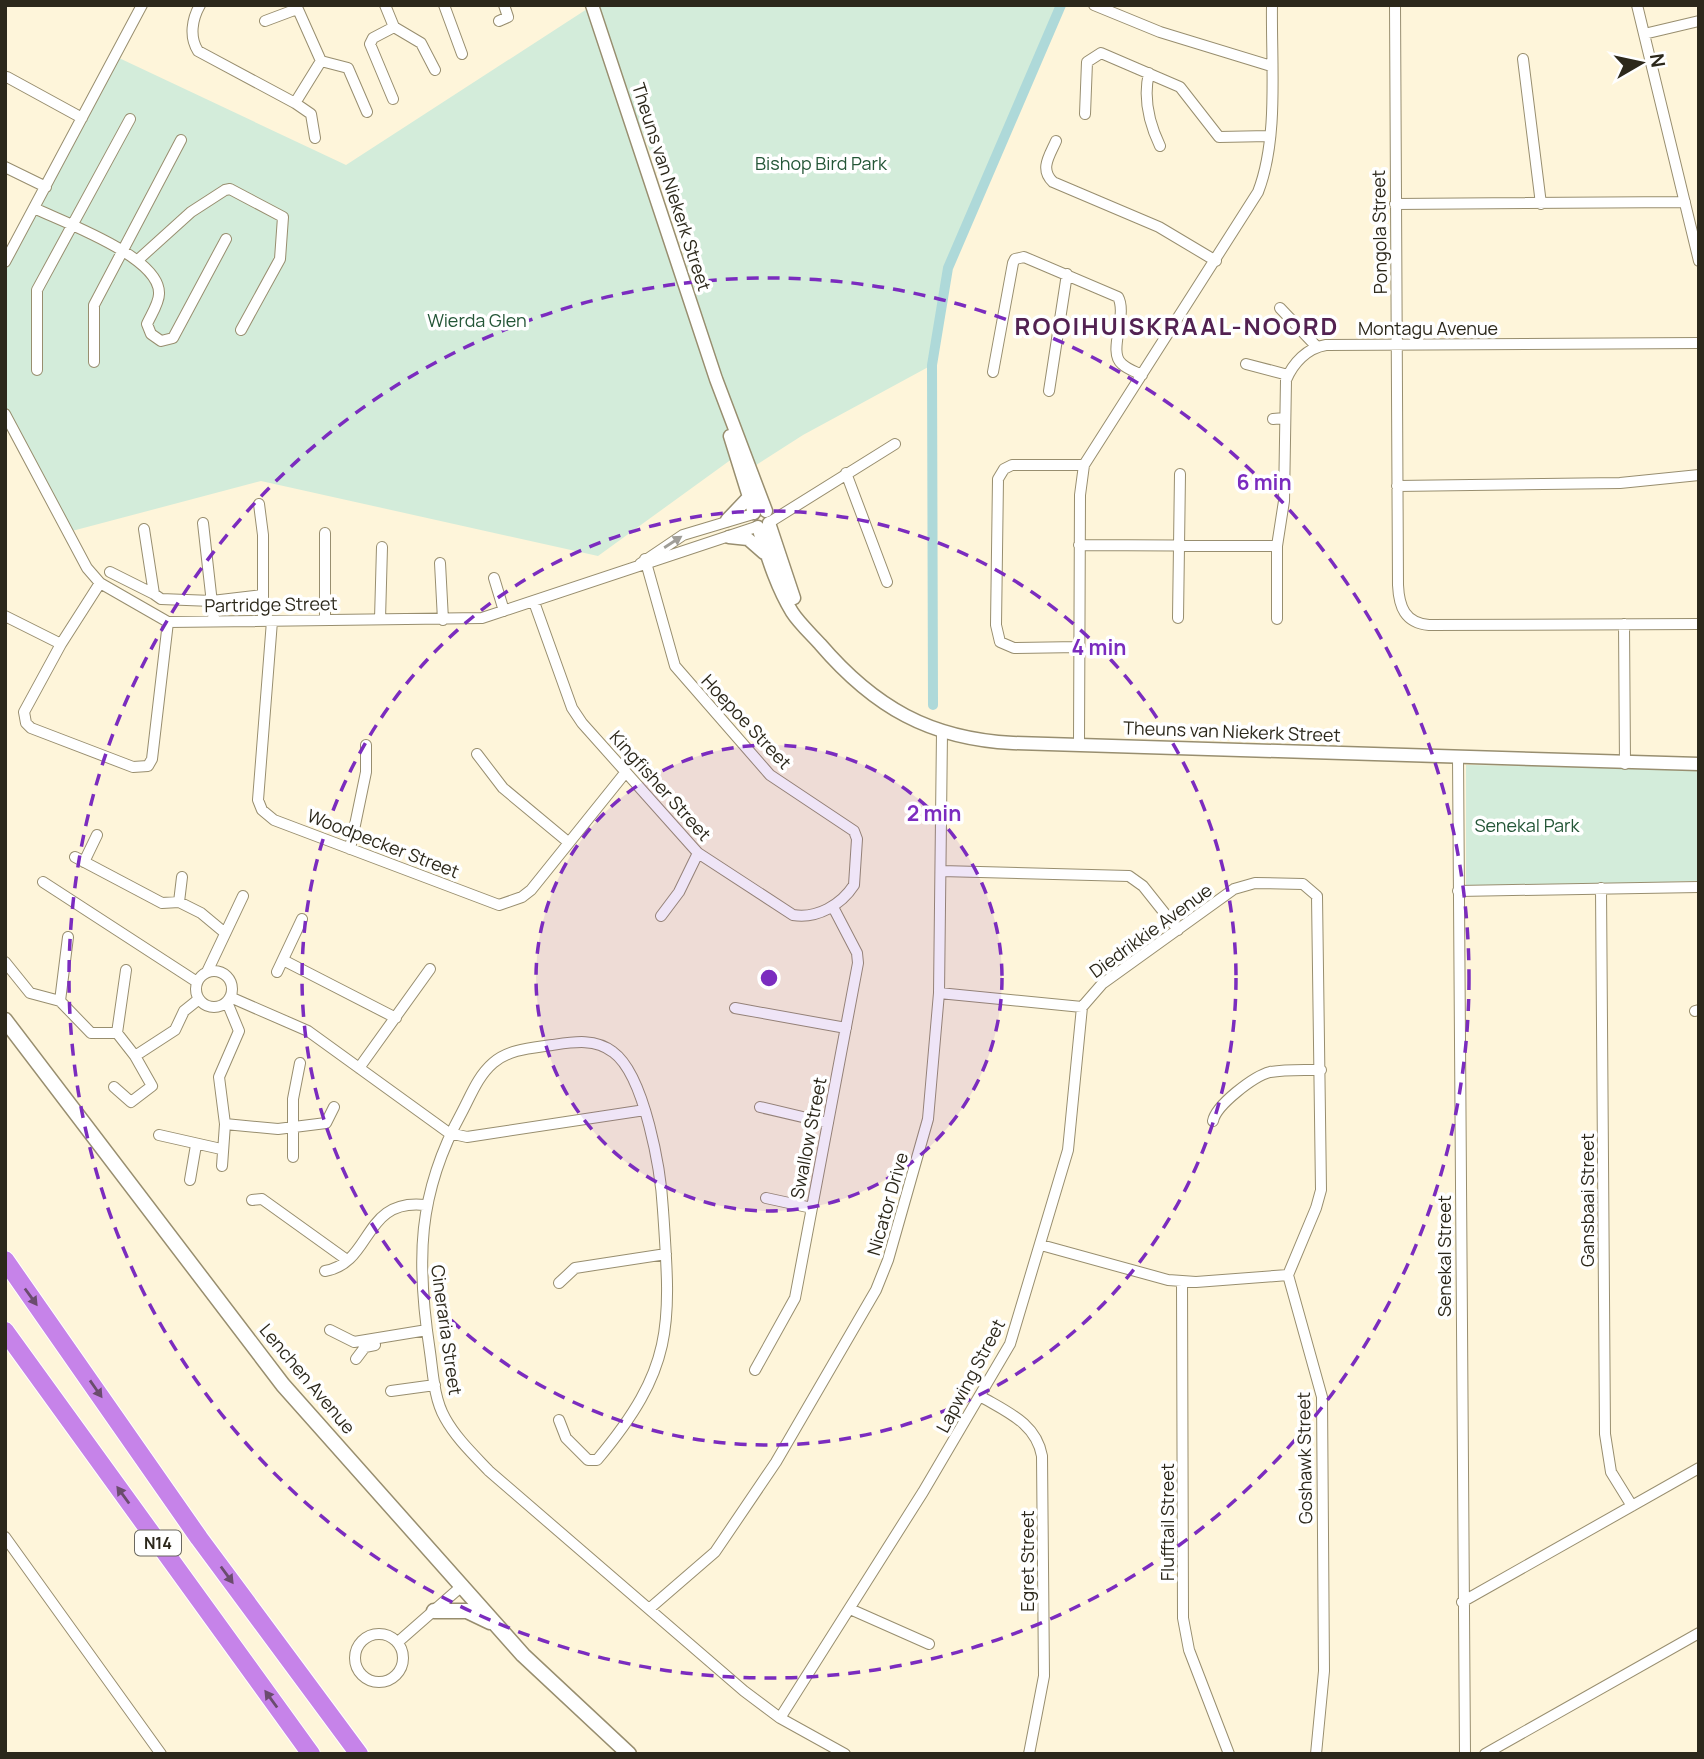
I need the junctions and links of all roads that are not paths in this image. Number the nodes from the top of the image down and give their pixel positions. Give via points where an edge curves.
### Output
1 (142, 5) edge
2 (200, 5) edge
3 (385, 5) edge
4 (444, 5) edge
5 (504, 5) edge
6 (592, 5) edge
7 (1094, 5) edge
8 (1272, 5) edge
9 (1395, 5) edge
10 (1637, 5) edge
11 (297, 7) edge
12 (265, 21) dead end
13 (499, 21) dead end
14 (1699, 21) edge
15 (394, 27) junction
16 (1644, 34) junction
17 (462, 54) dead end
18 (1523, 59) dead end
19 (321, 61) junction
20 (1271, 66) junction
21 (435, 70) dead end
22 (1149, 73) junction
23 (6, 78) edge
24 (393, 99) dead end
25 (295, 103) junction
26 (367, 113) dead end
27 (1085, 114) dead end
28 (82, 118) junction
29 (130, 119) dead end
30 (1269, 136) junction
31 (316, 138) dead end
32 (181, 141) dead end
33 (1056, 141) dead end
34 (1160, 146) dead end
35 (5, 167) edge
36 (46, 187) junction
37 (1685, 202) junction
38 (1395, 204) junction
39 (1541, 204) junction
40 (34, 208) junction
41 (72, 226) junction
42 (226, 239) dead end
43 (120, 250) junction
44 (7, 257) edge
45 (139, 259) junction
46 (1216, 261) junction
47 (1699, 261) edge
48 (1067, 274) junction
49 (1280, 308) dead end
50 (241, 330) dead end
51 (1699, 343) edge
52 (1396, 346) junction
53 (1317, 347) junction
54 (94, 362) dead end
55 (1246, 364) dead end
56 (37, 370) dead end
57 (993, 372) dead end
58 (1142, 375) junction
59 (1288, 375) junction
60 (716, 379) junction
61 (1049, 391) dead end
62 (5, 414) edge
63 (1286, 418) junction
64 (1273, 419) dead end
65 (895, 444) dead end
66 (1084, 466) junction
67 (846, 473) junction
68 (1180, 474) dead end
69 (1699, 475) edge
70 (1397, 486) junction
71 (748, 498) junction
72 (259, 504) dead end
73 (762, 519) junction
74 (722, 521) junction
75 (203, 523) dead end
76 (144, 529) dead end
77 (325, 533) dead end
78 (726, 538) junction
79 (1079, 545) junction
80 (1178, 545) junction
81 (1277, 546) junction
82 (382, 547) dead end
83 (769, 558) junction
84 (440, 563) dead end
85 (643, 564) junction
86 (110, 572) dead end
87 (494, 578) dead end
88 (887, 582) dead end
89 (100, 583) junction
90 (154, 594) junction
91 (262, 595) junction
92 (212, 601) junction
93 (534, 602) junction
94 (504, 611) junction
95 (5, 616) edge
96 (1178, 618) dead end
97 (380, 619) junction
98 (1277, 619) dead end
99 (325, 620) junction
100 (443, 620) junction
101 (214, 621) junction
102 (268, 621) junction
103 (168, 622) junction
104 (1624, 624) junction
105 (1699, 624) edge
106 (803, 625) junction
107 (61, 644) junction
108 (1079, 647) junction
109 (942, 732) junction
110 (1079, 743) junction
111 (366, 745) dead end
112 (477, 754) dead end
113 (1458, 757) junction
114 (1625, 764) junction
115 (1699, 764) edge
116 (625, 773) junction
117 (97, 835) dead end
118 (568, 842) junction
119 (351, 849) junction
120 (698, 853) junction
121 (941, 871) junction
122 (182, 877) dead end
123 (43, 882) dead end
124 (1699, 887) edge
125 (1601, 888) junction
126 (1458, 891) junction
127 (243, 896) dead end
128 (179, 902) junction
129 (833, 907) junction
130 (661, 916) dead end
131 (302, 919) dead end
132 (1178, 930) junction
133 (225, 933) junction
134 (68, 937) dead end
135 (283, 960) junction
136 (5, 962) edge
137 (430, 969) dead end
138 (125, 970) dead end
139 (207, 972) junction
140 (277, 972) dead end
141 (197, 982) junction
142 (939, 993) junction
143 (199, 999) junction
144 (228, 999) junction
145 (60, 1001) junction
146 (1082, 1007) junction
147 (735, 1008) dead end
148 (396, 1017) junction
149 (5, 1020) edge
150 (846, 1028) junction
151 (117, 1033) junction
152 (135, 1056) junction
153 (300, 1063) dead end
154 (359, 1068) junction
155 (1321, 1070) junction
156 (114, 1087) dead end
157 (334, 1107) dead end
158 (760, 1107) dead end
159 (645, 1110) junction
160 (458, 1117) junction
161 (1213, 1121) dead end
162 (828, 1123) junction
163 (225, 1124) junction
164 (293, 1125) junction
165 (449, 1133) junction
166 (159, 1135) dead end
167 (467, 1138) junction
168 (196, 1145) junction
169 (221, 1149) junction
170 (293, 1157) dead end
171 (222, 1166) dead end
172 (190, 1180) dead end
173 (766, 1198) dead end
174 (252, 1200) dead end
175 (425, 1205) junction
176 (812, 1208) junction
177 (1041, 1245) junction
178 (666, 1254) junction
179 (5, 1260) edge
180 (348, 1260) junction
181 (325, 1270) dead end
182 (1288, 1275) junction
183 (1182, 1281) junction
184 (559, 1283) dead end
185 (330, 1330) dead end
186 (5, 1331) edge
187 (427, 1333) junction
188 (356, 1359) dead end
189 (755, 1370) dead end
190 (435, 1385) junction
191 (391, 1391) dead end
192 (980, 1396) junction
193 (559, 1420) dead end
194 (1699, 1468) edge
195 (1632, 1506) junction
196 (5, 1537) edge
197 (463, 1585) junction
198 (1462, 1602) junction
199 (649, 1609) junction
200 (850, 1609) junction
201 (434, 1611) junction
202 (497, 1626) junction
203 (1699, 1633) edge
204 (398, 1642) junction
205 (929, 1643) dead end
206 (780, 1718) junction
207 (612, 1735) junction
208 (160, 1754) edge
209 (312, 1754) edge
210 (359, 1754) edge
211 (629, 1754) edge
212 (640, 1754) edge
213 (845, 1754) edge
214 (1029, 1754) edge
215 (1228, 1754) edge
216 (1316, 1754) edge
217 (1465, 1754) edge
218 (1485, 1754) edge

1 - 28 street
2 - 25 street via 194,16 193,40 198,51
3 - 15 street
4 - 17 street
5 - 13 street via 508,18
6 - 60 street, Theuns van Niekerk Street
7 - 20 street via 1160,32
8 - 20 street
9 - 38 street, Pongola Street
10 - 16 street
11 - 12 street
11 - 19 street
14 - 16 street
15 - 21 street via 421,43
15 - 24 street via 370,44
16 - 37 street
18 - 39 street
19 - 25 street
19 - 26 street via 348,68
20 - 30 street
22 - 27 street via 1109,54 1091,56 1086,67
22 - 30 street via 1184,91 1219,137
22 - 34 street via 1150,125
23 - 28 street
25 - 31 street via 312,117
28 - 36 street
29 - 41 street
30 - 46 street via 1258,192
32 - 43 street
33 - 46 street via 1045,166 1053,182 1159,228
35 - 36 street
36 - 40 street
37 - 39 street
37 - 47 street
38 - 39 street
38 - 52 street, Pongola Street
40 - 41 street
40 - 44 street
41 - 43 street
41 - 56 street via 36,294
42 - 45 street via 170,340 157,340 148,331 159,292 155,278
43 - 45 street
43 - 54 street via 93,309
45 - 50 street via 191,212 225,190 283,216 280,259
46 - 58 street
48 - 57 street via 1031,259 1015,259
48 - 58 street via 1118,297 1122,309 1117,356 1122,365
48 - 61 street
49 - 53 street
51 - 52 street, Montagu Avenue
52 - 53 street, Montagu Avenue
52 - 70 street, Pongola Street
53 - 59 street via 1299,359
55 - 59 street
58 - 66 street
59 - 63 street
60 - 71 street, Theuns van Niekerk Street
60 - 73 street, Theuns van Niekerk Street
62 - 89 street via 85,565
63 - 64 street
63 - 81 street via 1283,521
65 - 67 street
66 - 79 street
66 - 108 street via 1012,465 998,479 996,625 1000,642 1014,648
67 - 73 street via 790,508
67 - 88 street
68 - 80 street
69 - 70 street via 1620,483
70 - 104 street, Pongola Street via 1401,609 1419,624
71 - 73 street, Theuns van Niekerk Street
71 - 74 street
72 - 91 street, Woodpecker Street
73 - 74 street, Partridge Street
73 - 78 street, Partridge Street
73 - 83 street, Theuns van Niekerk Street
73 - 106 street, Theuns van Niekerk Street
74 - 78 street
85 -> 74 street, Partridge Street via 683,534
75 - 92 street
76 - 90 street
77 - 99 street
78 - 83 street via 752,541
78 - 85 street, Partridge Street
79 - 80 street
79 - 108 street
80 - 81 street
80 - 96 street
81 - 98 street
82 - 97 street
83 - 106 street, Theuns van Niekerk Street via 787,602
84 - 100 street
85 - 93 street, Partridge Street
85 - 129 street, Hoepoe Street via 676,666 770,775 853,831 857,839 854,885
86 - 90 street
87 - 94 street
89 - 103 street
89 - 107 street
90 - 92 street via 161,599
91 - 92 street
91 - 102 street, Woodpecker Street
92 - 101 street
93 - 94 street, Partridge Street
93 - 116 street, Kingfisher Street via 572,708
94 - 100 street, Partridge Street via 482,618
95 - 107 street
97 - 99 street, Partridge Street
97 - 100 street, Partridge Street
99 - 102 street, Partridge Street
101 - 102 street, Partridge Street
101 - 103 street, Partridge Street
102 - 119 street, Woodpecker Street via 258,800 274,820
103 - 107 street via 152,759 144,767 120,762 26,723 24,712
104 - 105 street, Pongola Street
104 - 114 street
106 - 109 street, Theuns van Niekerk Street via 839,667 874,697 902,716
108 - 110 street
109 - 110 street, Theuns van Niekerk Street via 996,742
109 - 121 street, Nicator Drive
110 - 113 street, Theuns van Niekerk Street
111 - 119 street via 366,772
112 - 118 street via 503,788
113 - 114 street, Theuns van Niekerk Street
113 - 126 street, Senekal Street
114 - 115 street, Theuns van Niekerk Street
116 - 118 street, Woodpecker Street
116 - 120 street, Kingfisher Street
117 - 128 street via 79,860 162,903
118 - 119 street, Woodpecker Street via 531,890 499,905
120 - 129 street, Kingfisher Street via 793,915
120 - 130 street
121 - 132 street via 1129,876 1143,886
121 - 142 street, Nicator Drive
122 - 128 street
123 - 141 street
124 - 125 street
125 - 126 street
125 - 195 street, Gansbaai Street via 1605,1434 1611,1472
126 - 198 street, Senekal Street
127 - 133 street
128 - 133 street
129 - 150 street, Swallow Street via 858,957
131 - 135 street
132 - 146 street, Diedrikkie Avenue via 1102,984
132 - 155 street, Diedrikkie Avenue via 1234,889 1255,883 1303,884 1311,889 1319,905
133 - 139 street
134 - 145 street
135 - 140 street
135 - 148 street
136 - 145 street via 33,995
137 - 148 street
138 - 151 street
139 - 141 street
139 - 144 street via 219,972 229,979
141 - 143 street
142 - 146 street
142 - 199 street, Nicator Drive via 928,1119 876,1290 776,1462 715,1552
143 - 144 street via 215,1007
143 - 152 street via 184,1011 175,1030
144 - 154 street via 308,1031
144 - 163 street via 239,1031 219,1077
145 - 151 street via 91,1033
146 - 177 street, Lapwing Street via 1068,1150
147 - 150 street
148 - 154 street
149 - 197 main road, Lenchen Avenue via 283,1385
150 - 162 street, Swallow Street
151 - 152 street
152 - 156 street via 152,1086 131,1102
153 - 164 street via 292,1099
154 - 165 street
155 - 161 street via 1262,1075 1222,1104
155 - 182 street via 1319,1199
157 - 164 street via 327,1123
158 - 162 street
159 - 160 street, Cineraria Street via 622,1060 589,1041 577,1041 505,1055 482,1074
159 - 167 street
159 - 178 street, Cineraria Street via 661,1181
160 - 165 street, Cineraria Street
160 - 167 street
162 - 176 street, Swallow Street
163 - 164 street via 278,1129
163 - 169 street
164 - 170 street
165 - 167 street
165 - 175 street, Cineraria Street
166 - 168 street
168 - 169 street
168 - 172 street
169 - 171 street
173 - 176 street
174 - 180 street via 262,1199
175 - 180 street via 408,1203 388,1210
175 - 187 street, Cineraria Street via 420,1268
176 - 189 street, Swallow Street via 794,1298
177 - 183 street
177 - 192 street, Lapwing Street via 1014,1335
178 - 184 street via 575,1268
178 - 193 street, Cineraria Street via 662,1355 635,1412 594,1461 569,1441
179 -> 210 highway, N14 via 199,1538
180 - 181 street via 341,1267
182 - 183 street
182 - 216 street, Goshawk Street via 1322,1397 1324,1671
183 - 215 street, Flufftail Street via 1183,1618 1189,1650
185 - 187 street via 354,1342
209 -> 186 highway, N14
187 - 188 street via 365,1347
187 - 190 street, Cineraria Street
190 - 191 street
190 - 199 street, Cineraria Street via 444,1417 489,1471
192 - 200 street, Lapwing Street
192 - 214 street, Egret Street via 1030,1429 1042,1456 1044,1676
194 - 195 street
195 - 198 street
196 - 208 street
197 - 201 street
197 - 202 main road, Lenchen Avenue
198 - 217 street, Senekal Street
199 - 206 street, Cineraria Street
200 - 205 street
200 - 206 street, Lapwing Street
201 - 202 main road via 467,1611
201 - 204 street
202 - 207 main road, Lenchen Avenue
203 - 218 street
204 - 204 street via 403,1660 396,1676 379,1682 362,1675 355,1657 363,1640 381,1634
206 - 213 street, Cineraria Street
207 - 211 main road, Lenchen Avenue
207 - 212 main road, Lenchen Avenue

